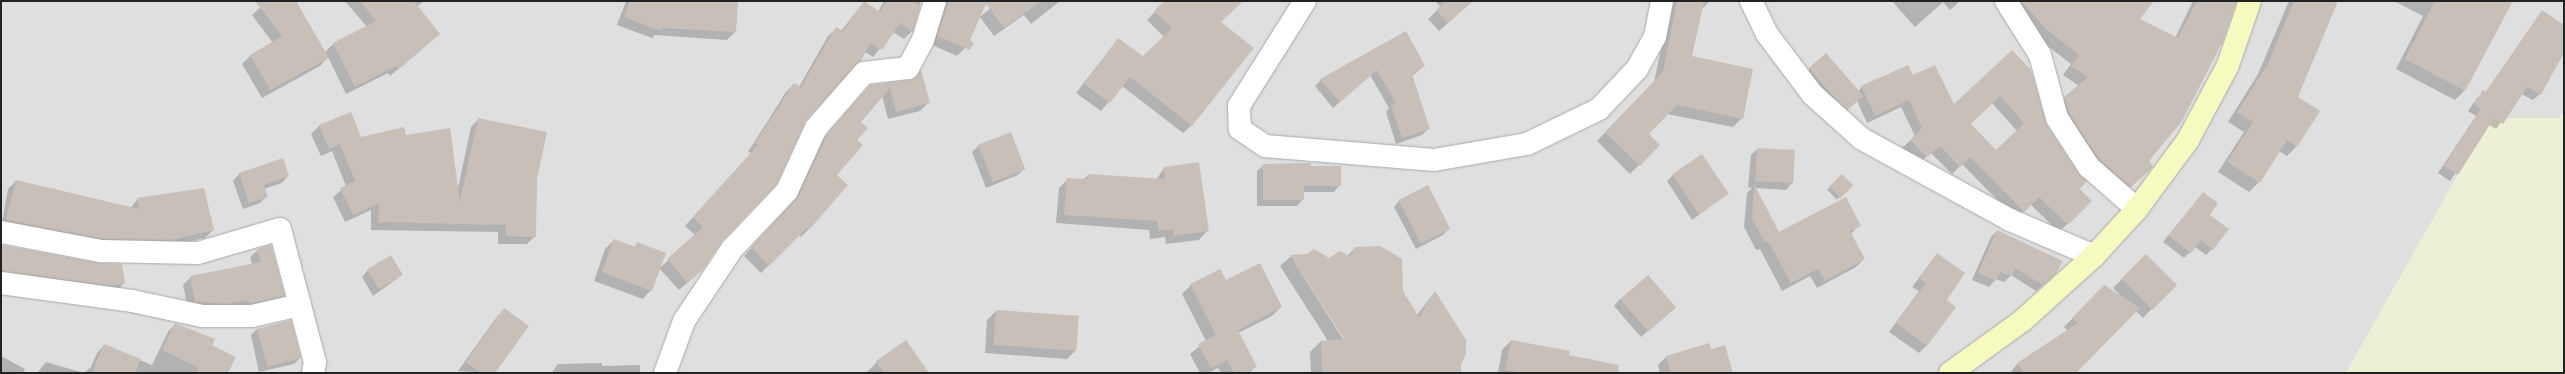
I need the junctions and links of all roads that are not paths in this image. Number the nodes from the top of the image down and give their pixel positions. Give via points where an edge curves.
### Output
1 (935, 1) edge
2 (1304, 1) edge
3 (1662, 1) edge
4 (1751, 1) edge
5 (2006, 1) edge
6 (2250, 1) edge
7 (2137, 209) junction
8 (1, 232) edge
9 (2094, 256) junction
10 (1, 283) edge
11 (300, 305) junction
12 (314, 373) edge
13 (665, 373) edge
14 (1950, 373) edge

1 - 13 street via 923,40 908,68 864,73 816,128 787,191 732,249 684,321
2 - 3 street via 1239,106 1240,129 1265,146 1434,160 1527,144 1599,109 1637,69 1655,37
4 - 9 street via 1767,34 1812,94 1862,139 2010,220
5 - 7 street via 2040,55 2057,118 2089,167
6 - 7 street via 2228,65 2188,140
7 - 9 street
8 - 11 street via 101,251 198,253 280,229
9 - 14 street via 2022,321
10 - 11 street via 132,301 202,316 252,316
11 - 12 street via 315,362

